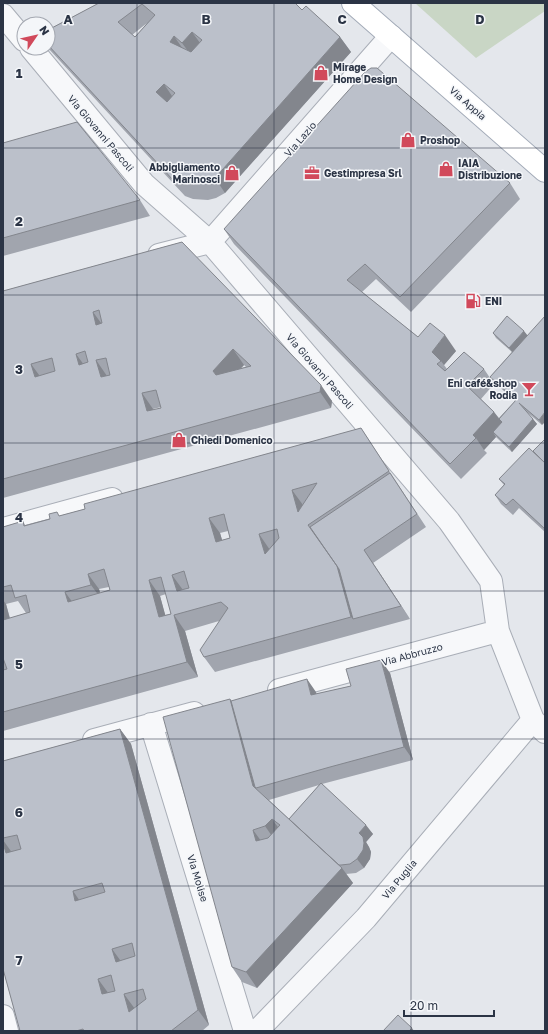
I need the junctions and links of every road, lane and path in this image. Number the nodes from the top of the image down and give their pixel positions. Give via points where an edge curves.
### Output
1 (353, 3) edge
2 (3, 15) edge
3 (16, 30) edge
4 (390, 36) junction
5 (38, 56) edge
6 (545, 170) edge
7 (210, 242) junction
8 (141, 259) edge
9 (370, 429) junction
10 (347, 435) edge
11 (133, 493) edge
12 (3, 529) edge
13 (498, 631) junction
14 (259, 695) edge
15 (213, 708) edge
16 (151, 724) junction
17 (539, 726) edge
18 (77, 745) edge
19 (3, 1016) edge
20 (7, 1031) edge
21 (245, 1031) edge
22 (257, 1031) edge

1 - 4 main road, Via Appia
2 - 3 street
4 - 6 main road, Via Appia
4 - 7 street, Via Lazio
5 - 7 street, Via Giovanni Pascoli via 144,184
7 - 8 street
7 - 9 street, Via Giovanni Pascoli
9 - 10 street
9 - 13 street, Via Giovanni Pascoli via 449,521 491,581
11 - 12 street
13 - 14 street, Via Abbruzzo
13 - 17 street, Via Giovanni Pascoli
15 - 16 street
16 - 18 street
16 - 21 street, Via Molise
17 - 22 street, Via Puglia via 366,918
19 - 20 street

